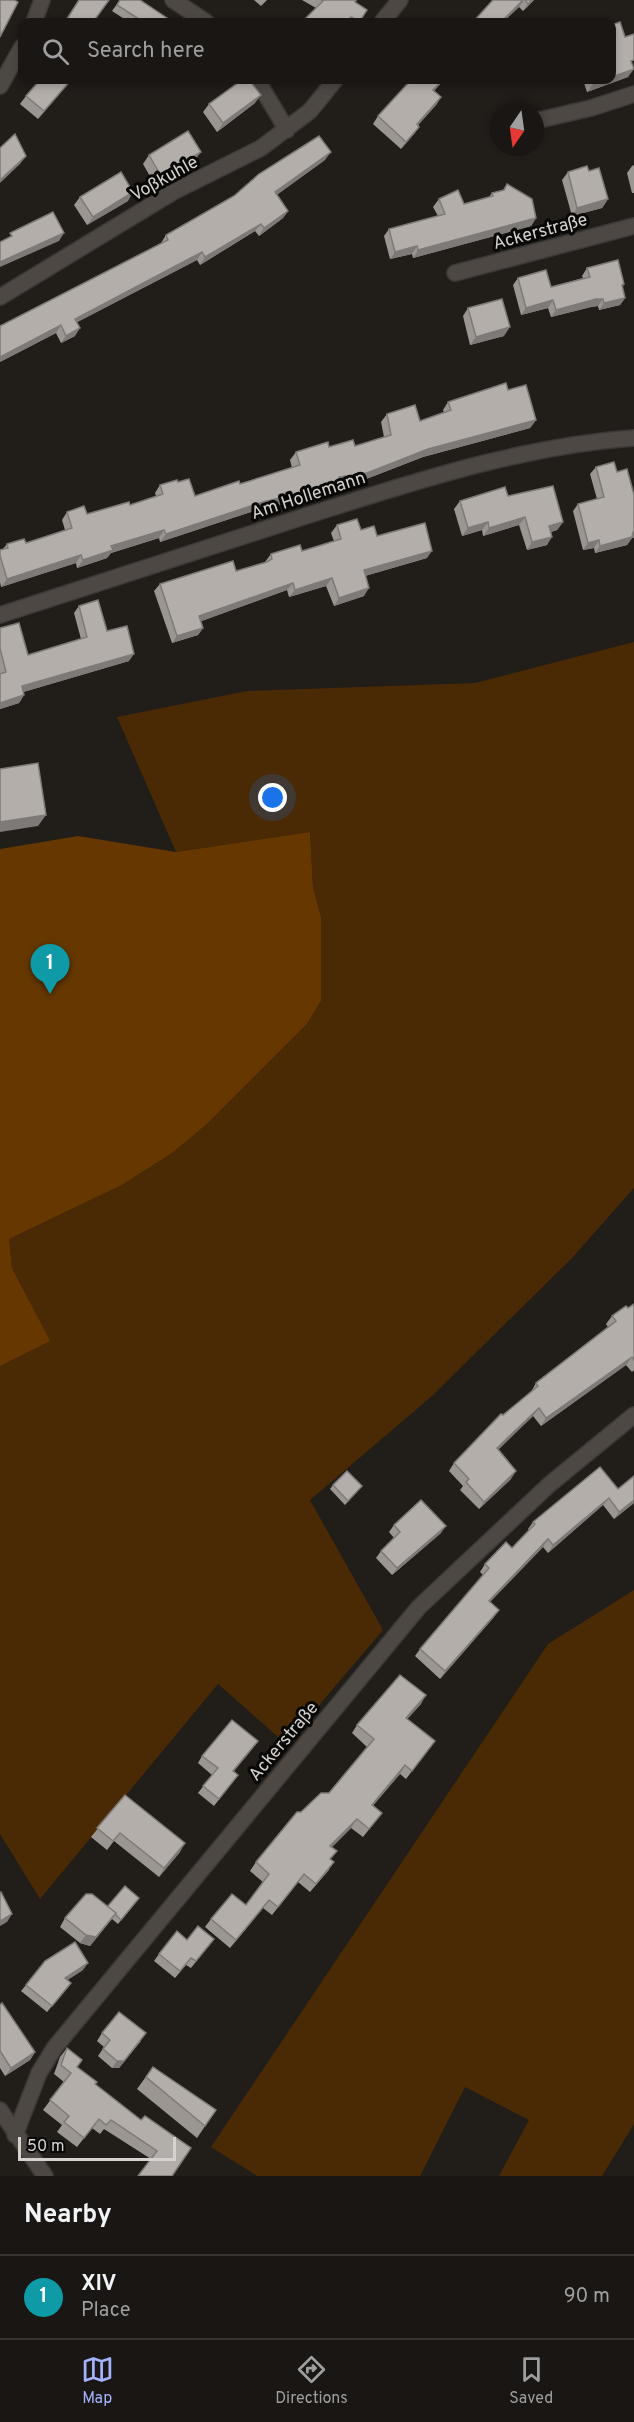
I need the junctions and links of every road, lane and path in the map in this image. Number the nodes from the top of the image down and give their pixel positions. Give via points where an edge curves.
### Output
1 (42, 0) edge
2 (173, 0) edge
3 (400, 0) edge
4 (35, 18) edge
5 (200, 18) edge
6 (385, 18) edge
7 (18, 54) edge
8 (258, 84) edge
9 (332, 84) edge
10 (0, 86) edge
11 (634, 93) edge
12 (544, 119) edge
13 (287, 130) junction
14 (634, 226) edge
15 (455, 273) dead end
16 (0, 297) edge
17 (634, 438) edge
18 (0, 615) edge
19 (634, 1415) edge
20 (0, 2110) edge
21 (15, 2134) junction
22 (37, 2173) edge

1 - 4 street
2 - 5 street
3 - 6 street
7 - 10 street
8 - 13 street
9 - 13 street, Voßkuhle via 310,111
11 - 12 street
13 - 16 street, Voßkuhle via 261,148 173,192
14 - 15 street, Ackerstraße
17 - 18 street, Am Hollemann via 520,453 384,491
19 - 21 street, Ackerstraße via 550,1484 413,1614 55,2047 39,2073
20 - 21 street
21 - 22 street

